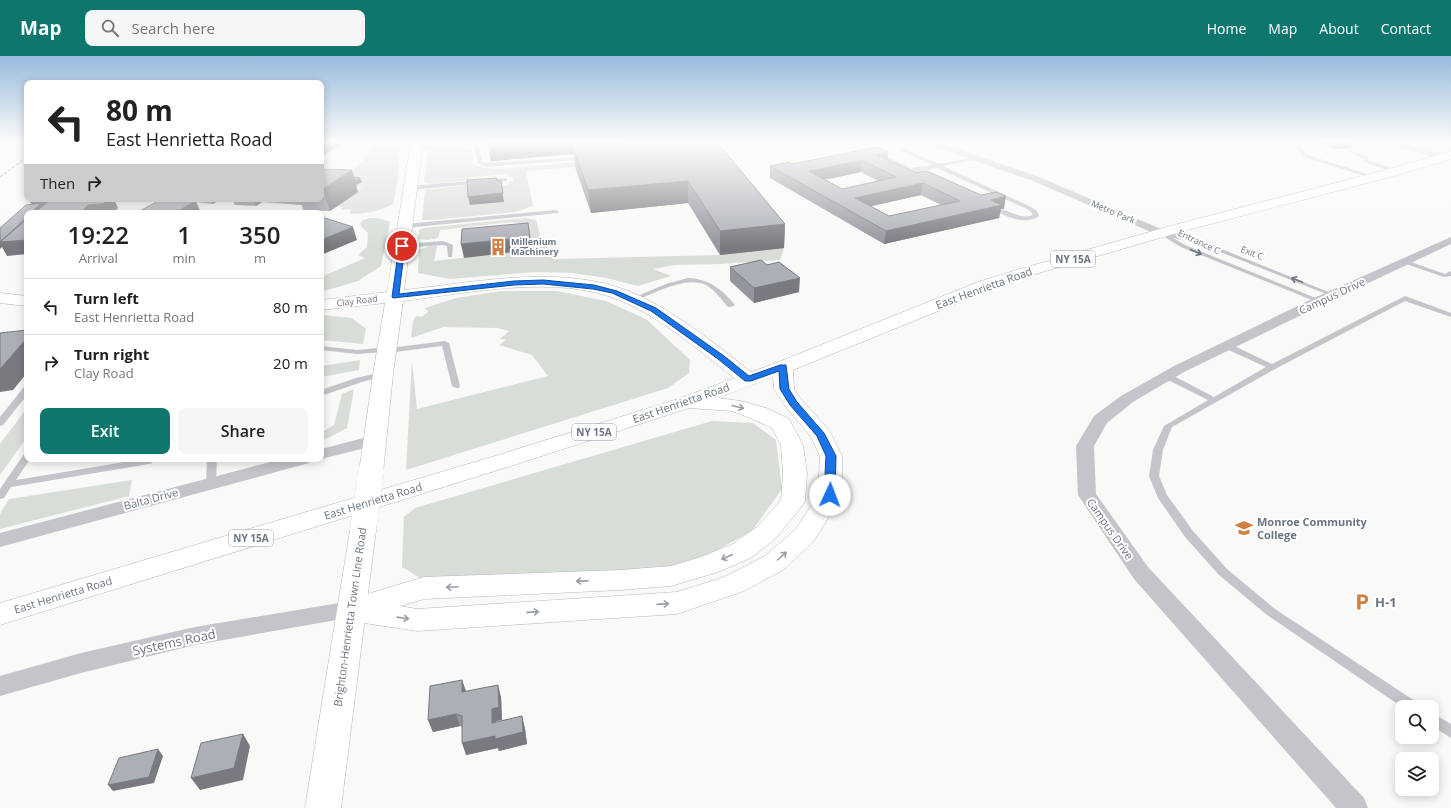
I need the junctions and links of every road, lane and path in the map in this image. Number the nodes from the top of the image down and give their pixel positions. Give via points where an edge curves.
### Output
1 (412, 177) edge
2 (930, 177) edge
3 (962, 177) edge
4 (1031, 177) edge
5 (1373, 177) edge
6 (505, 180) dead end
7 (936, 180) edge
8 (410, 188) junction
9 (998, 210) edge
10 (556, 212) dead end
11 (405, 226) junction
12 (1162, 233) junction
13 (1451, 240) edge
14 (402, 246) junction
15 (450, 256) dead end
16 (1405, 262) junction
17 (1449, 275) edge
18 (1451, 283) edge
19 (395, 297) junction
20 (0, 298) edge
21 (1326, 298) junction
22 (632, 300) junction
23 (24, 301) edge
24 (324, 305) edge
25 (731, 305) dead end
26 (1451, 315) edge
27 (1227, 346) junction
28 (324, 348) edge
29 (387, 350) junction
30 (783, 367) junction
31 (1272, 367) junction
32 (383, 374) junction
33 (1167, 376) junction
34 (748, 379) junction
35 (456, 386) dead end
36 (324, 392) edge
37 (24, 393) edge
38 (1214, 400) junction
39 (686, 403) junction
40 (0, 423) edge
41 (375, 440) junction
42 (324, 453) edge
43 (24, 460) edge
44 (143, 462) edge
45 (212, 462) edge
46 (292, 462) edge
47 (211, 483) junction
48 (8, 484) junction
49 (0, 496) edge
50 (0, 540) edge
51 (351, 610) junction
52 (0, 614) edge
53 (0, 686) edge
54 (1403, 700) edge
55 (1439, 724) edge
56 (1451, 732) edge
57 (323, 808) edge
58 (1354, 808) edge

1 - 8 main road, Brighton-Henrietta Town Line Road
2 - 7 lane
3 - 9 lane via 1029,208 1036,216 1025,219
4 - 12 street, Metro Park
5 - 12 main road, East Henrietta Road / NY 15A
6 - 8 lane
8 - 11 main road, Brighton-Henrietta Town Line Road
10 - 11 lane
11 - 14 main road, Brighton-Henrietta Town Line Road
12 -> 21 lane, Entrance C via 1183,246
21 -> 12 lane, Exit C via 1202,243
12 - 30 main road, East Henrietta Road / NY 15A via 984,286
13 - 16 street, Campus Drive
14 - 15 lane via 443,243 450,245
14 - 19 main road, Brighton-Henrietta Town Line Road
16 - 17 lane
16 - 21 street, Campus Drive
17 - 18 lane via 1441,279
19 - 22 main road, Clay Road via 543,282 594,287 615,292
19 - 24 main road, Clay Road
19 - 29 main road, Brighton-Henrietta Town Line Road
20 - 23 main road
21 - 27 street, Campus Drive
22 - 25 lane via 670,285 695,280 706,283
22 - 34 main road, Clay Road via 653,310
26 - 31 lane via 1405,298
27 - 31 lane
27 - 33 street, Campus Drive
28 - 29 lane via 358,352
29 - 32 main road, Brighton-Henrietta Town Line Road
29 - 35 lane via 445,343
30 - 34 main road, East Henrietta Road / NY 15A
51 -> 30 main road via 417,620 677,603 734,584 774,563 805,534 830,495 831,456 821,435 784,389
31 - 38 lane
32 - 36 lane
32 - 41 main road, Brighton-Henrietta Town Line Road
33 - 38 lane
33 - 58 street, Campus Drive via 1127,399 1100,420 1085,446 1087,494 1141,573
34 - 39 main road, East Henrietta Road / NY 15A
37 - 40 lane
38 - 54 lane via 1168,426 1158,450 1154,476 1162,496 1189,534 1223,572 1271,612
39 -> 51 main road via 734,406 758,413 780,424 792,445 795,474 793,502 767,532 742,550 709,565 671,576 424,588
39 - 52 main road, East Henrietta Road / NY 15A via 503,462
41 - 42 street
41 - 51 main road, Brighton-Henrietta Town Line Road, bridge
43 - 48 lane
44 - 48 lane
45 - 47 lane
46 - 47 street, Balta Drive
47 - 50 street, Balta Drive
48 - 49 lane
51 - 53 street, Systems Road via 195,636 81,663
51 - 57 main road, Brighton-Henrietta Town Line Road
55 - 56 lane

